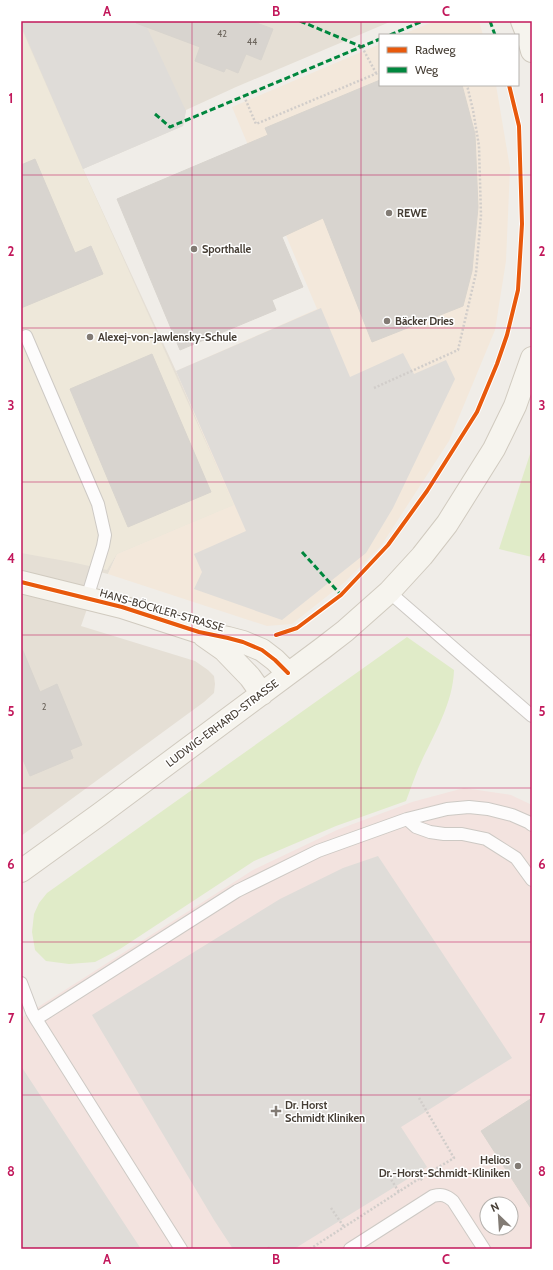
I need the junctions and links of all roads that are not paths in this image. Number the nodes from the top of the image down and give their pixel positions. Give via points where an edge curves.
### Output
1 (522, 21) edge
2 (532, 51) edge
3 (26, 336) dead end
4 (532, 358) edge
5 (21, 582) edge
6 (389, 592) junction
7 (87, 598) junction
8 (199, 632) junction
9 (288, 674) junction
10 (262, 694) junction
11 (532, 716) edge
12 (407, 819) junction
13 (532, 825) edge
14 (21, 871) edge
15 (532, 880) edge
16 (21, 983) edge
17 (21, 1000) edge
18 (34, 1015) junction
19 (181, 1249) edge
20 (350, 1249) edge
21 (484, 1249) edge

1 - 2 main road
3 - 7 lane via 98,504 104,535 103,546
4 - 6 main road, LUDWIG-ERHARD-STRASSE via 515,406 494,449 447,524
5 - 7 main road, HANS-BÖCKLER-STRASSE
6 - 9 main road, LUDWIG-ERHARD-STRASSE via 339,636
6 - 11 lane
7 - 8 main road, HANS-BÖCKLER-STRASSE
8 - 9 main road, HANS-BÖCKLER-STRASSE via 254,646 271,657
8 - 10 main road, HANS-BÖCKLER-STRASSE via 224,650 250,677
9 - 10 main road, LUDWIG-ERHARD-STRASSE
10 - 14 main road, LUDWIG-ERHARD-STRASSE
12 - 13 lane via 447,809 468,807 512,815
12 - 15 lane via 416,827 430,832 486,839 516,858
12 - 18 lane via 318,851 244,888
16 - 18 lane
17 - 18 lane
18 - 19 lane
20 - 21 lane via 433,1196 439,1195 447,1196 453,1201

